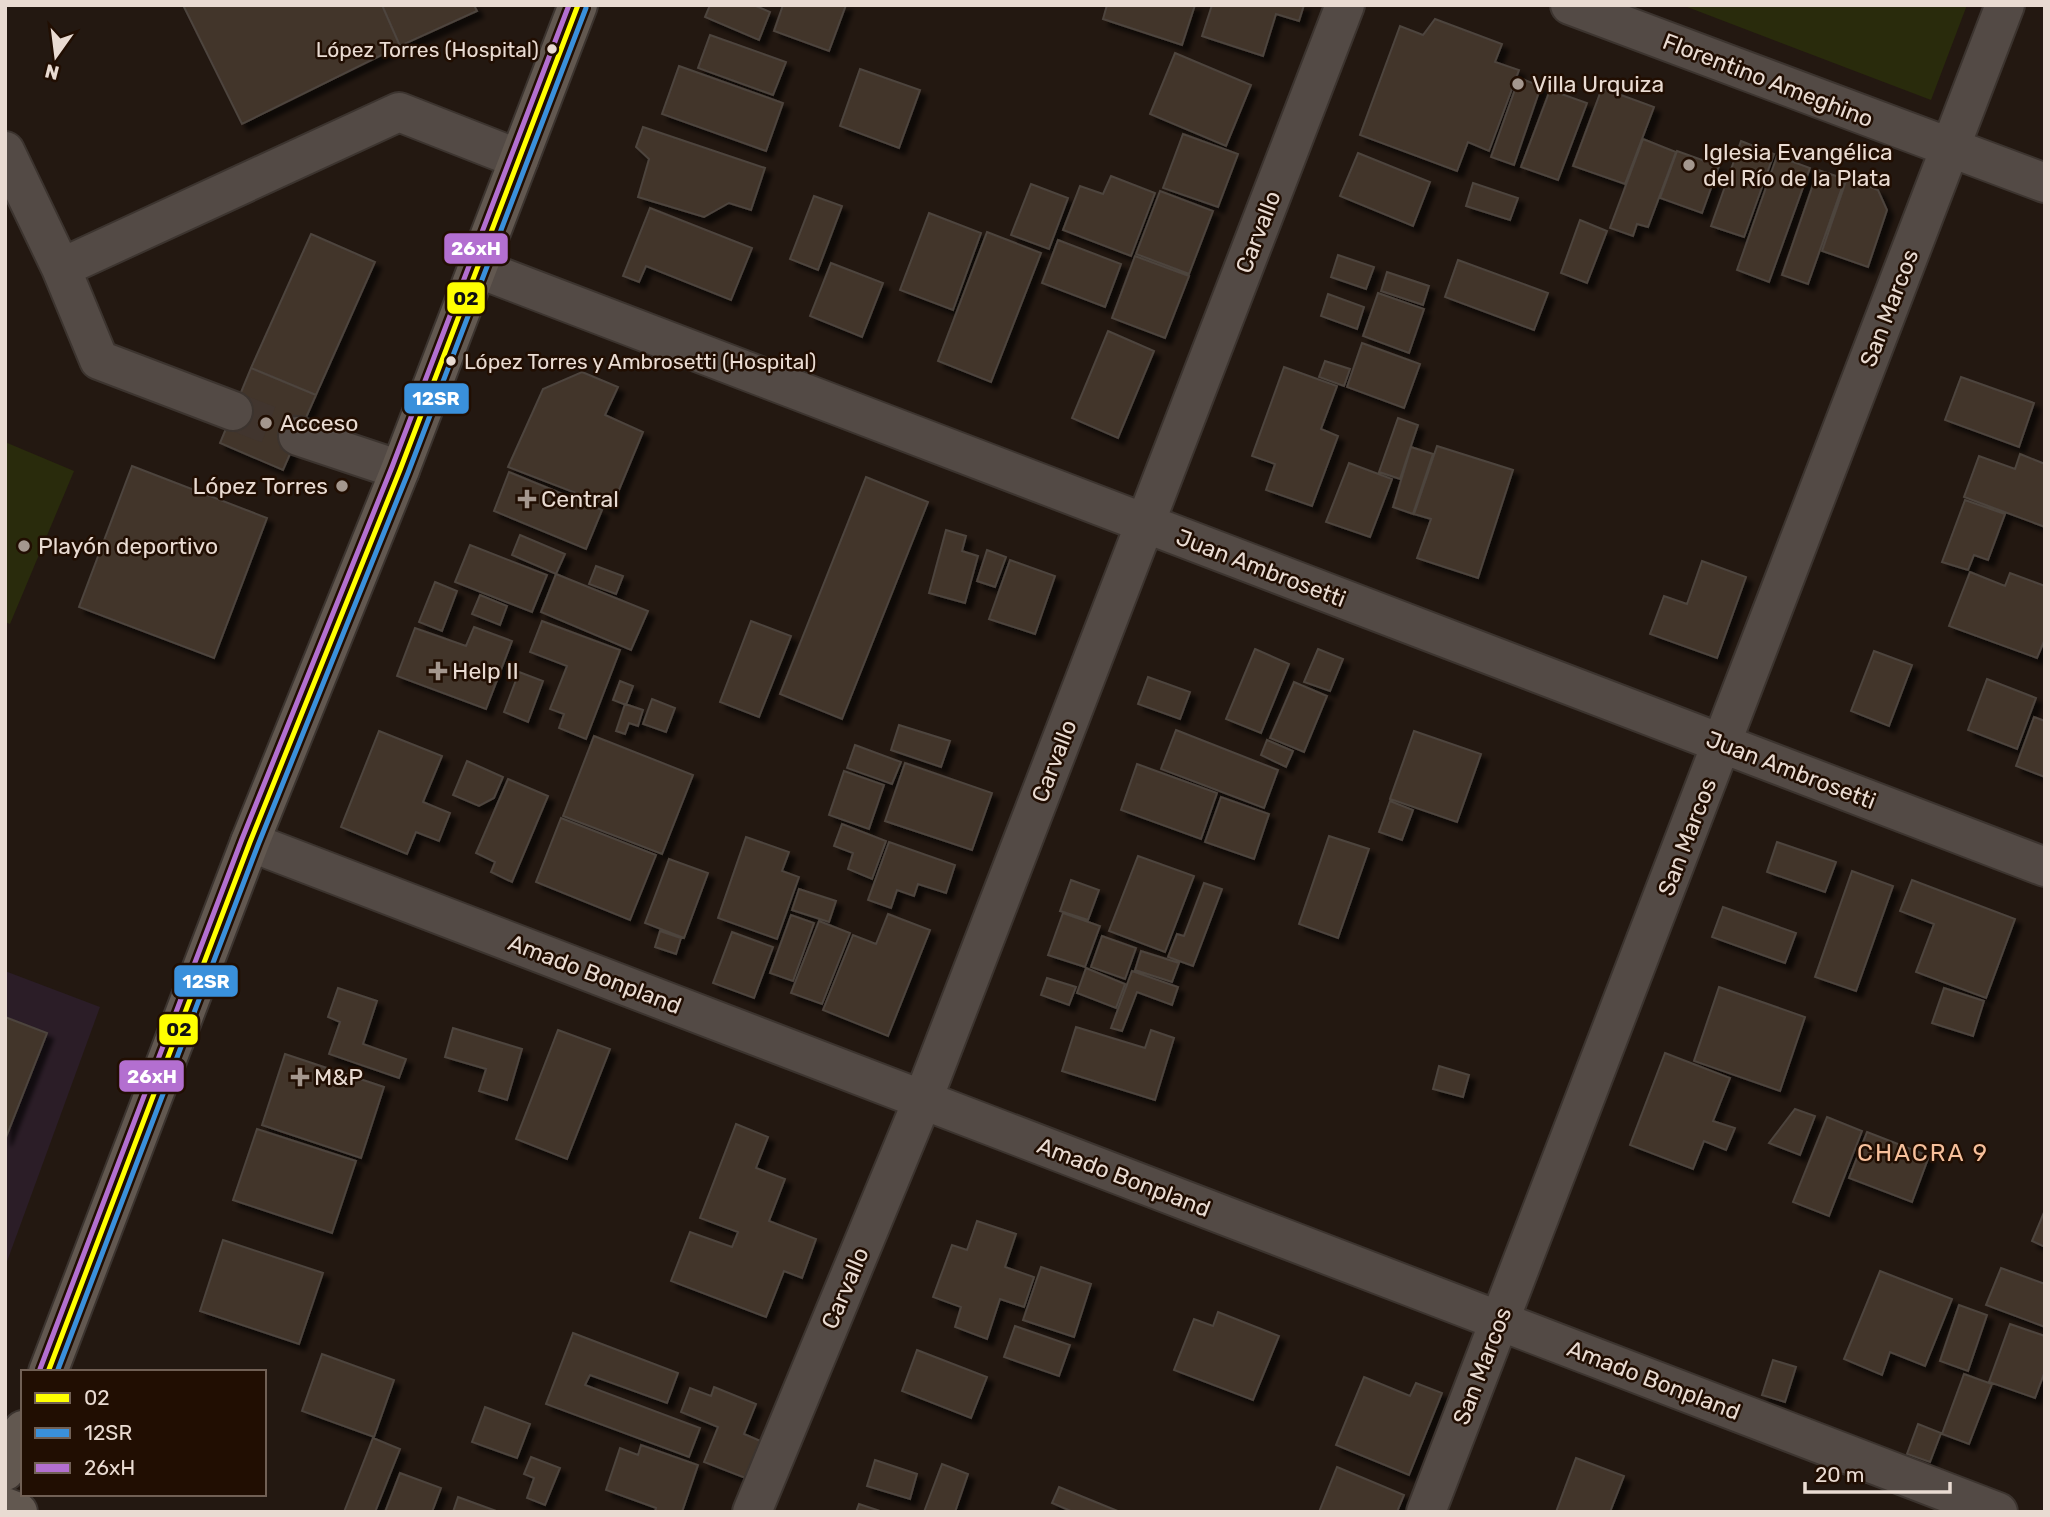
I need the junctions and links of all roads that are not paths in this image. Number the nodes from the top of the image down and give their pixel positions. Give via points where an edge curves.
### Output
1 (578, 5) edge
2 (1345, 5) edge
3 (1570, 5) edge
4 (2005, 5) edge
5 (1950, 148) junction
6 (5, 151) edge
7 (519, 159) junction
8 (2045, 183) edge
9 (61, 268) junction
10 (477, 268) junction
11 (233, 411) tunnel mouth
12 (298, 436) tunnel mouth
13 (400, 470) junction
14 (1146, 524) junction
15 (1723, 744) junction
16 (250, 842) junction
17 (2045, 867) edge
18 (923, 1099) junction
19 (1500, 1321) junction
20 (49, 1370) edge
21 (21, 1435) edge
22 (5, 1471) edge
23 (5, 1507) edge
24 (18, 1512) edge
25 (752, 1512) edge
26 (1426, 1512) edge
27 (1998, 1512) edge

1 - 7 main road
2 - 14 street, Carvallo
3 - 5 street, Florentino Ameghino
4 - 5 street, San Marcos
5 - 8 street, Florentino Ameghino
5 - 15 street, San Marcos
6 - 9 street
7 - 9 street via 399,112
7 - 10 main road
9 - 11 street via 99,360
10 - 13 main road
10 - 14 street, Juan Ambrosetti
12 - 13 street
13 - 16 main road
14 - 15 street, Juan Ambrosetti
14 - 18 street, Carvallo
15 - 17 street, Juan Ambrosetti
15 - 19 street, San Marcos
16 - 18 street, Amado Bonpland
16 - 20 main road
18 - 19 street, Amado Bonpland
18 - 25 street, Carvallo
19 - 26 street, San Marcos
19 - 27 street, Amado Bonpland
21 - 22 main road
23 - 24 main road

